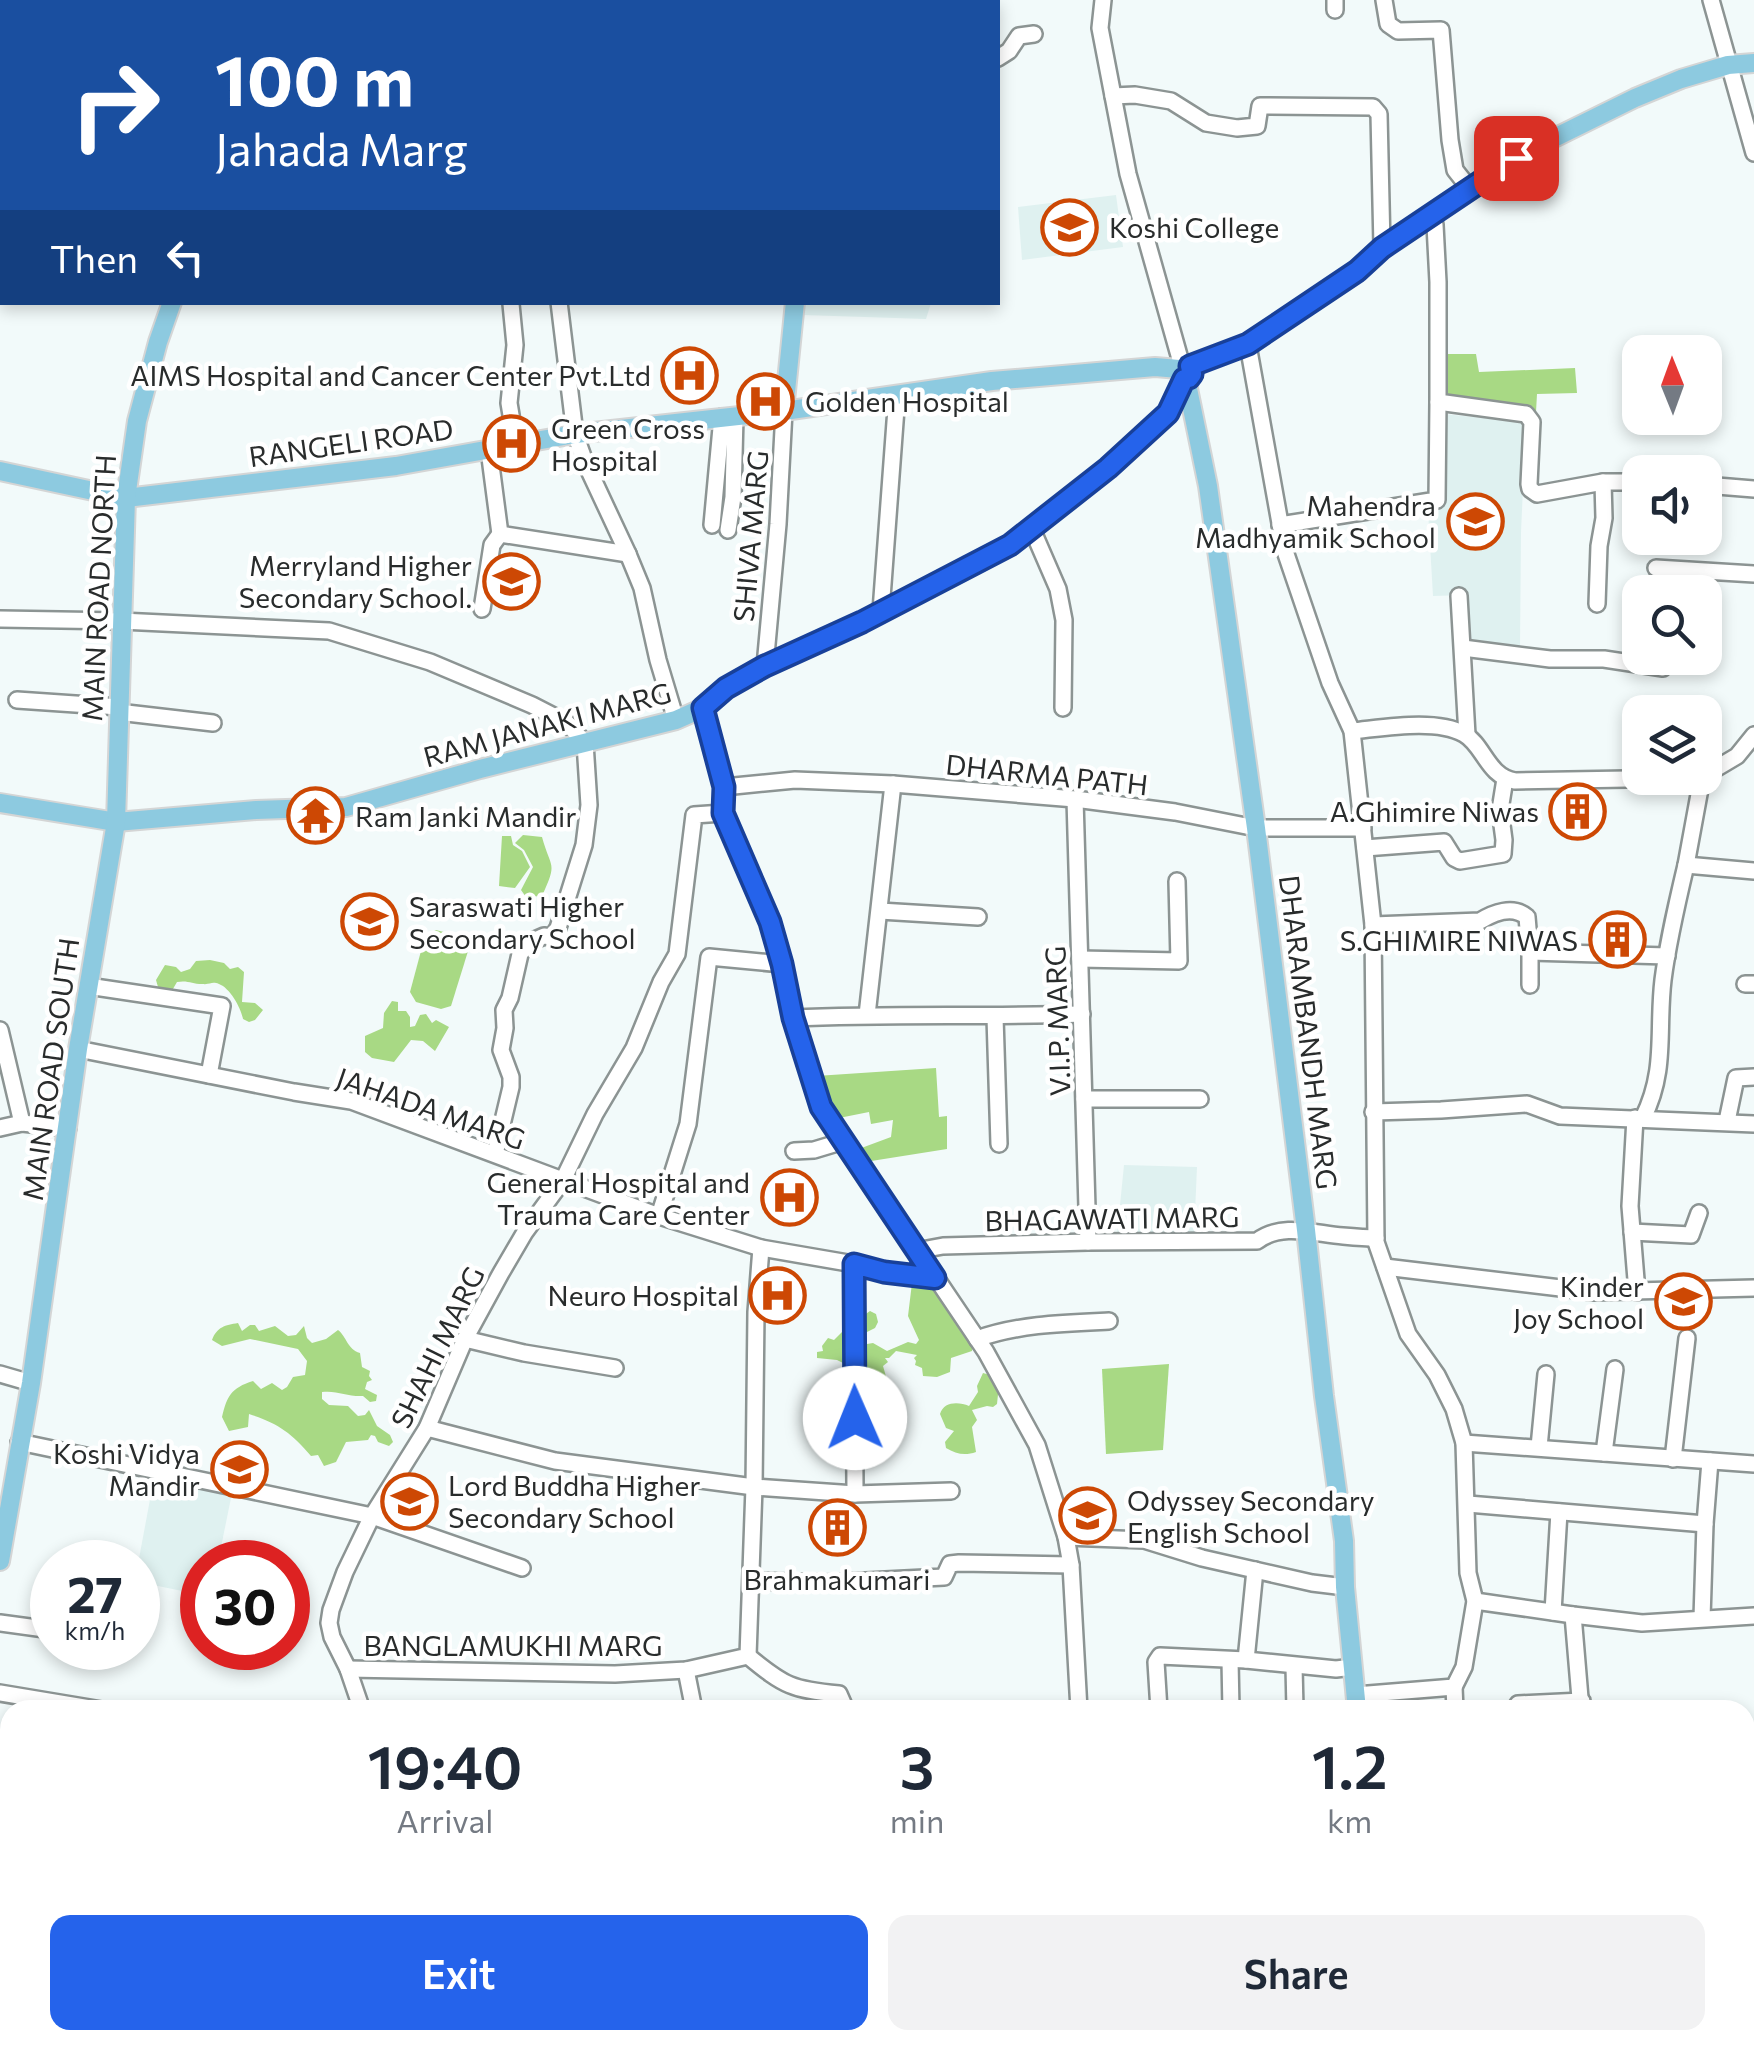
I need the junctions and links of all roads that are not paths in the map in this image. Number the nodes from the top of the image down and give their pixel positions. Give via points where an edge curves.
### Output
1 (1103, 0) edge
2 (1384, 0) edge
3 (1710, 0) edge
4 (1034, 34) dead end
5 (1000, 57) edge
6 (1754, 63) edge
7 (1728, 65) junction
8 (1112, 96) junction
9 (1754, 153) edge
10 (1470, 189) junction
11 (1432, 214) junction
12 (1382, 248) junction
13 (171, 305) edge
14 (511, 305) edge
15 (559, 305) edge
16 (795, 305) edge
17 (1248, 344) junction
18 (1184, 372) junction
19 (897, 395) junction
20 (1438, 402) junction
21 (784, 410) junction
22 (729, 417) junction
23 (575, 434) junction
24 (516, 445) junction
25 (489, 450) junction
26 (0, 471) edge
27 (1603, 482) junction
28 (1622, 482) edge
29 (1722, 486) edge
30 (1754, 489) edge
31 (126, 498) junction
32 (714, 501) junction
33 (732, 502) junction
34 (1280, 525) junction
35 (1032, 530) junction
36 (500, 534) junction
37 (628, 554) junction
38 (1656, 568) dead end
39 (1754, 574) edge
40 (1459, 596) dead end
41 (1597, 604) dead end
42 (482, 609) dead end
43 (882, 611) junction
44 (0, 619) edge
45 (122, 621) junction
46 (1463, 648) junction
47 (1622, 662) edge
48 (765, 666) junction
49 (17, 700) dead end
50 (703, 708) junction
51 (1063, 708) dead end
52 (118, 709) junction
53 (676, 720) junction
54 (213, 723) dead end
55 (1352, 731) junction
56 (1467, 735) junction
57 (1754, 735) edge
58 (585, 743) junction
59 (1722, 765) edge
60 (1504, 779) junction
61 (1622, 780) edge
62 (893, 784) junction
63 (724, 787) junction
64 (1700, 795) edge
65 (1076, 799) junction
66 (0, 803) edge
67 (723, 813) junction
68 (116, 822) junction
69 (1256, 828) junction
70 (1364, 828) junction
71 (1365, 848) junction
72 (1686, 864) junction
73 (1754, 871) edge
74 (1177, 881) dead end
75 (880, 911) junction
76 (978, 917) dead end
77 (1372, 925) junction
78 (1530, 952) junction
79 (1668, 956) junction
80 (1080, 959) junction
81 (1179, 961) junction
82 (1198, 961) dead end
83 (782, 964) junction
84 (88, 986) junction
85 (1530, 986) dead end
86 (1082, 1014) junction
87 (867, 1015) junction
88 (995, 1017) junction
89 (793, 1018) junction
90 (1, 1036) edge
91 (78, 1048) junction
92 (209, 1075) junction
93 (1754, 1077) edge
94 (1084, 1099) junction
95 (1200, 1099) dead end
96 (1373, 1112) junction
97 (1639, 1118) junction
98 (1727, 1121) junction
99 (22, 1123) junction
100 (1754, 1124) edge
101 (0, 1128) edge
102 (68, 1128) junction
103 (844, 1141) junction
104 (999, 1144) dead end
105 (794, 1151) dead end
106 (495, 1154) junction
107 (563, 1180) junction
108 (1699, 1213) dead end
109 (659, 1216) junction
110 (1306, 1230) junction
111 (1632, 1232) junction
112 (1376, 1238) junction
113 (1088, 1242) junction
114 (762, 1248) junction
115 (916, 1251) junction
116 (854, 1264) junction
117 (1385, 1268) junction
118 (935, 1278) junction
119 (1754, 1288) edge
120 (1637, 1292) junction
121 (1109, 1321) dead end
122 (977, 1338) junction
123 (1687, 1338) dead end
124 (465, 1339) junction
125 (615, 1368) dead end
126 (1615, 1370) dead end
127 (0, 1374) edge
128 (1546, 1374) dead end
129 (31, 1383) junction
130 (427, 1428) junction
131 (19, 1442) junction
132 (1464, 1443) junction
133 (1538, 1447) junction
134 (1604, 1453) junction
135 (1673, 1459) junction
136 (1710, 1462) junction
137 (1754, 1464) edge
138 (754, 1487) junction
139 (950, 1492) dead end
140 (856, 1494) junction
141 (1468, 1504) junction
142 (1559, 1512) junction
143 (372, 1516) junction
144 (1705, 1524) junction
145 (2, 1535) edge
146 (1066, 1537) junction
147 (0, 1561) edge
148 (1071, 1566) junction
149 (522, 1568) dead end
150 (1255, 1570) junction
151 (750, 1581) junction
152 (1345, 1587) junction
153 (1476, 1600) junction
154 (1553, 1612) junction
155 (1573, 1615) junction
156 (1754, 1616) edge
157 (1702, 1618) junction
158 (0, 1623) edge
159 (30, 1627) edge
160 (748, 1656) junction
161 (1238, 1660) junction
162 (1294, 1666) junction
163 (1354, 1667) junction
164 (348, 1669) junction
165 (686, 1670) junction
166 (1454, 1687) junction
167 (0, 1693) edge
168 (42, 1700) edge
169 (359, 1700) edge
170 (692, 1700) edge
171 (843, 1700) edge
172 (1078, 1700) edge
173 (1158, 1700) edge
174 (1232, 1700) edge
175 (1295, 1700) edge
176 (1357, 1700) edge
177 (1375, 1700) edge
178 (1455, 1700) edge
179 (1582, 1700) edge

1 - 8 street via 1100,28
2 - 10 street via 1388,24 1398,31 1441,30 1450,140 1456,170
3 - 7 street
4 - 5 street via 1019,36
6 - 7 main road
7 - 9 street
7 - 10 main road via 1635,98
8 - 12 street via 1171,102 1206,124 1238,128 1257,126 1260,106 1373,107 1379,114
8 - 18 street
10 - 11 main road
11 - 12 main road
11 - 20 street
12 - 17 main road
13 - 31 main road, MAIN ROAD NORTH via 137,421
14 - 24 street via 509,404
15 - 23 street
16 - 21 main road
17 - 18 main road
17 - 34 street
18 - 19 main road, RANGELI ROAD via 1155,367
18 - 35 main road, RAM JANAKI MARG via 1168,413
18 - 69 main road, DHARAMBANDH MARG via 1208,486
19 - 21 main road, RANGELI ROAD
19 - 43 street
20 - 27 street via 1526,414 1532,422 1529,484 1537,494
20 - 34 street via 1437,500
21 - 22 main road, RANGELI ROAD
21 - 48 street, SHIVA MARG
22 - 23 main road, RANGELI ROAD
22 - 32 street
22 - 33 street
23 - 24 main road, RANGELI ROAD
23 - 37 street
24 - 25 main road, RANGELI ROAD
25 - 31 main road, RANGELI ROAD
25 - 36 street
26 - 31 main road, RANGELI ROAD
27 - 28 street
27 - 41 street
29 - 30 street
31 - 45 main road, MAIN ROAD NORTH
32 - 33 street
32 - 33 street via 720,527
34 - 55 street
35 - 43 main road, RAM JANAKI MARG
35 - 51 street via 1064,620
36 - 37 street
36 - 42 street via 492,545
37 - 53 street
38 - 39 street
40 - 46 street
43 - 48 main road, RAM JANAKI MARG
44 - 45 street
45 - 52 main road, MAIN ROAD NORTH
45 - 58 street via 330,632 368,642 532,705
46 - 47 street
46 - 56 street
48 - 50 main road, RAM JANAKI MARG
49 - 52 street
50 - 53 main road, RAM JANAKI MARG
50 - 63 street
52 - 54 street
52 - 68 main road, MAIN ROAD NORTH
53 - 58 main road, RAM JANAKI MARG
55 - 56 street via 1446,727
55 - 70 street
56 - 60 street
57 - 59 street
58 - 68 main road, RAM JANAKI MARG via 346,807
58 - 106 street via 584,846 564,913 552,937 528,943 520,954 504,1010 501,1050 511,1088
60 - 61 street
60 - 71 street via 1503,854 1460,861 1444,842
62 - 63 street, DHARMA PATH via 796,780
62 - 65 street, DHARMA PATH
62 - 75 street
63 - 67 street
64 - 72 street
65 - 69 street, DHARMA PATH
65 - 80 street, V.I.P. MARG
66 - 68 main road, RAM JANAKI MARG
67 - 83 street
67 - 107 street, SHAHI MARG via 694,815 677,954
68 - 84 main road, MAIN ROAD SOUTH
69 - 70 street, DHARMA PATH
69 - 110 main road, DHARAMBANDH MARG
70 - 71 street
71 - 77 street
72 - 73 street
72 - 79 street
74 - 81 street
75 - 76 street
75 - 87 street
77 - 78 street via 1480,922 1495,912 1520,912 1527,917
77 - 96 street
78 - 79 street
78 - 85 street
79 - 97 street via 1662,1054 1654,1093
80 - 81 street
80 - 86 street, V.I.P. MARG
81 - 82 street
83 - 89 street
83 - 109 street via 709,958 688,1124
84 - 91 main road, MAIN ROAD SOUTH
84 - 92 street via 222,1006
86 - 88 street
86 - 94 street, V.I.P. MARG
87 - 88 street
87 - 89 street
88 - 104 street
89 - 103 street via 821,1107
90 - 99 street
91 - 92 street, JAHADA MARG
91 - 102 main road, MAIN ROAD SOUTH
92 - 106 street, JAHADA MARG via 351,1101
93 - 98 street via 1736,1078
94 - 95 street
94 - 113 street, V.I.P. MARG
96 - 97 street via 1527,1104 1560,1116
96 - 112 street
97 - 98 street
97 - 111 street
98 - 100 street
99 - 101 street
99 - 102 street
102 - 129 main road, MAIN ROAD SOUTH
103 - 105 street
103 - 115 street
106 - 107 street, JAHADA MARG
107 - 109 street, JAHADA MARG
107 - 124 street, SHAHI MARG via 524,1232
108 - 111 street via 1690,1235
109 - 114 street, JAHADA MARG
110 - 112 street
110 - 113 street, BHAGAWATI MARG via 1258,1241
110 - 152 main road, DHARAMBANDH MARG
111 - 120 street
112 - 117 street
113 - 115 street, BHAGAWATI MARG
114 - 116 street, JAHADA MARG
114 - 138 street
115 - 118 street
116 - 118 street, JAHADA MARG
116 - 140 street
117 - 120 street
117 - 132 street via 1408,1334 1437,1375
118 - 122 street
119 - 120 street
121 - 122 street via 1046,1324
122 - 146 street via 1036,1444
123 - 135 street
124 - 125 street
124 - 130 street, SHAHI MARG
126 - 134 street
127 - 129 street
128 - 133 street
129 - 131 main road, MAIN ROAD SOUTH
130 - 138 street via 554,1460
130 - 143 street, SHAHI MARG
131 - 143 street
131 - 145 main road, MAIN ROAD SOUTH
132 - 133 street
132 - 141 street
133 - 134 street
134 - 135 street
135 - 136 street
136 - 137 street
136 - 144 street
138 - 140 street
138 - 151 street
139 - 140 street
141 - 142 street
141 - 153 street via 1468,1572
142 - 144 street
142 - 154 street
143 - 149 street
143 - 164 street, SHAHI MARG via 329,1624
144 - 157 street
145 - 147 main road, MAIN ROAD SOUTH
146 - 148 street
146 - 150 street via 1144,1540
148 - 151 street via 958,1563 944,1576
148 - 172 street
150 - 152 street
150 - 161 street
151 - 160 street
152 - 163 main road, DHARAMBANDH MARG
153 - 154 street
153 - 166 street
154 - 155 street
155 - 157 street via 1642,1622
155 - 179 street
156 - 157 street
158 - 159 street
160 - 165 street, BANGLAMUKHI MARG
160 - 171 street via 784,1684
161 - 162 street
161 - 173 street via 1160,1656
161 - 174 street
162 - 163 street
162 - 175 street
163 - 176 main road, DHARAMBANDH MARG
164 - 165 street, BANGLAMUKHI MARG
164 - 169 street, SHAHI MARG
165 - 170 street
166 - 177 street
166 - 178 street
167 - 168 street

